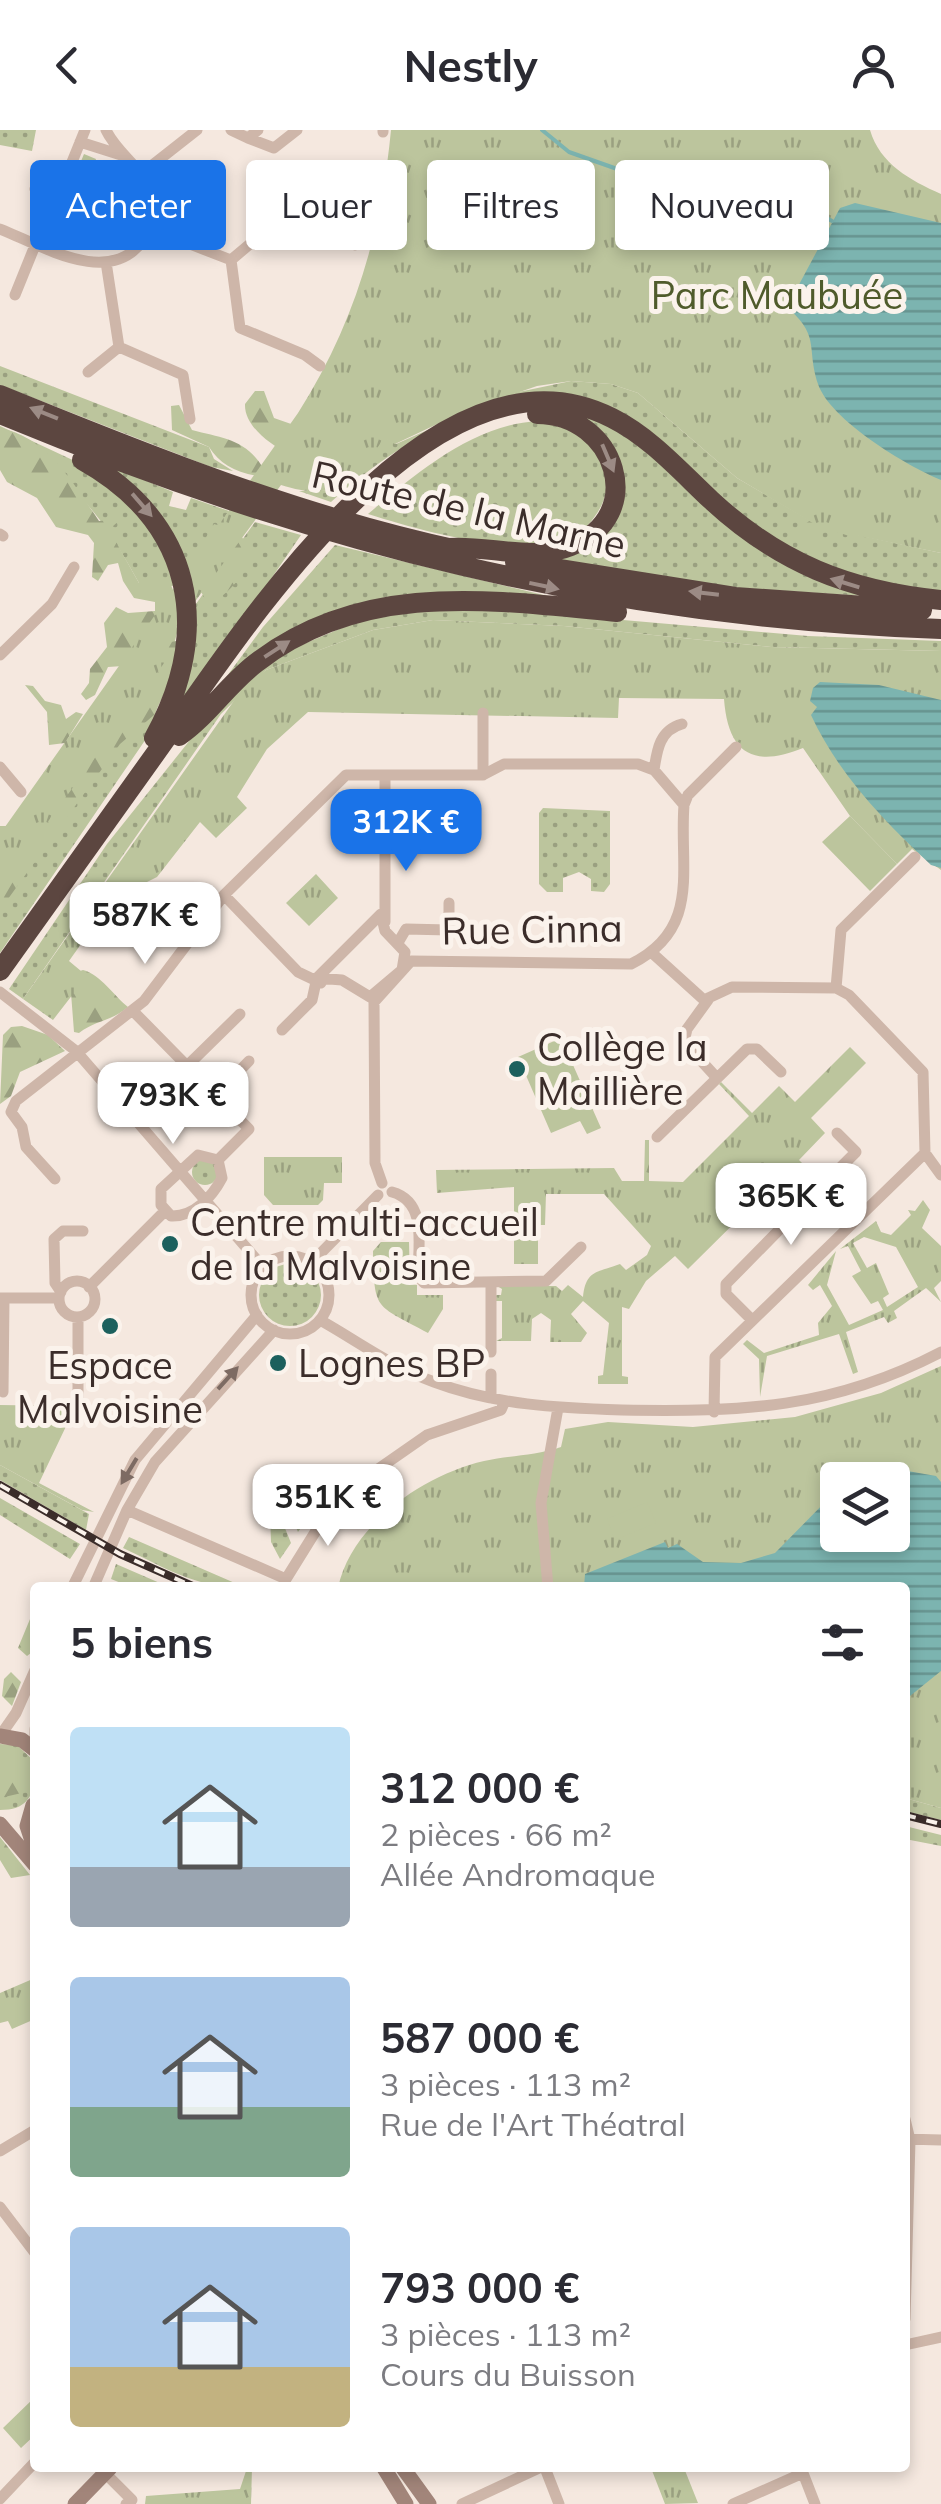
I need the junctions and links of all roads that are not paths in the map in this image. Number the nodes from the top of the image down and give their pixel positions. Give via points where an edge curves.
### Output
1 (106, 130) edge
2 (197, 130) edge
3 (231, 130) edge
4 (297, 130) edge
5 (253, 134) edge
6 (83, 136) edge
7 (121, 155) junction
8 (73, 160) edge
9 (126, 160) edge
10 (159, 160) edge
11 (0, 229) edge
12 (30, 241) edge
13 (246, 247) edge
14 (33, 250) edge
15 (55, 250) edge
16 (132, 250) edge
17 (206, 250) edge
18 (231, 260) junction
19 (106, 262) junction
20 (14, 295) dead end
21 (119, 347) junction
22 (320, 366) dead end
23 (88, 372) dead end
24 (0, 395) edge
25 (0, 417) edge
26 (190, 418) dead end
27 (230, 493) junction
28 (370, 493) junction
29 (283, 511) junction
30 (449, 548) junction
31 (309, 553) junction
32 (74, 567) dead end
33 (941, 600) edge
34 (941, 610) edge
35 (820, 622) junction
36 (941, 629) edge
37 (5, 651) edge
38 (482, 713) dead end
39 (682, 724) dead end
40 (179, 736) junction
41 (736, 748) dead end
42 (0, 766) edge
43 (654, 770) junction
44 (385, 775) junction
45 (482, 775) junction
46 (20, 792) dead end
47 (684, 805) junction
48 (106, 823) junction
49 (915, 857) dead end
50 (224, 895) junction
51 (449, 903) dead end
52 (398, 941) junction
53 (651, 952) junction
54 (411, 961) junction
55 (0, 971) edge
56 (316, 980) junction
57 (836, 988) junction
58 (0, 991) edge
59 (708, 1000) junction
60 (374, 1002) junction
61 (133, 1011) junction
62 (240, 1014) dead end
63 (282, 1030) dead end
64 (76, 1051) junction
65 (249, 1062) dead end
66 (186, 1066) junction
67 (781, 1072) dead end
68 (716, 1078) junction
69 (216, 1096) junction
70 (836, 1133) dead end
71 (657, 1136) dead end
72 (925, 1153) junction
73 (218, 1160) junction
74 (179, 1169) junction
75 (941, 1175) edge
76 (830, 1178) junction
77 (55, 1179) dead end
78 (380, 1189) junction
79 (205, 1200) junction
80 (862, 1210) junction
81 (165, 1211) junction
82 (84, 1231) dead end
83 (581, 1247) dead end
84 (312, 1262) junction
85 (263, 1267) junction
86 (491, 1282) junction
87 (89, 1287) junction
88 (60, 1295) junction
89 (2, 1298) edge
90 (257, 1315) junction
91 (78, 1317) junction
92 (320, 1320) junction
93 (752, 1320) junction
94 (274, 1330) junction
95 (491, 1352) dead end
96 (941, 1352) edge
97 (491, 1374) dead end
98 (3, 1392) dead end
99 (491, 1398) junction
100 (505, 1401) junction
101 (558, 1408) junction
102 (714, 1412) junction
103 (78, 1418) dead end
104 (127, 1510) junction
105 (78, 1582) edge
106 (96, 1582) edge
107 (548, 1582) edge
108 (30, 1681) edge
109 (0, 1736) edge
110 (30, 1746) edge
111 (30, 1807) edge
112 (0, 1820) edge
113 (30, 1859) edge
114 (30, 2133) edge
115 (910, 2139) edge
116 (941, 2140) edge
117 (0, 2151) edge
118 (0, 2207) edge
119 (5, 2223) edge
120 (30, 2248) edge
121 (941, 2338) edge
122 (910, 2345) edge
123 (30, 2468) edge
124 (105, 2472) edge
125 (109, 2472) edge
126 (386, 2472) edge
127 (406, 2472) edge
128 (533, 2472) edge
129 (544, 2472) edge
130 (798, 2472) edge
131 (803, 2472) edge
132 (0, 2502) edge
133 (737, 2503) edge
134 (76, 2504) edge
135 (126, 2504) edge
136 (406, 2504) edge
137 (429, 2504) edge
138 (462, 2504) edge
139 (559, 2504) edge
140 (816, 2504) edge

1 - 7 street
2 - 10 street
3 - 5 street
4 - 5 street via 274,148
6 - 7 street
6 - 8 street
7 - 9 street
11 - 12 street
13 - 18 street
14 - 20 street
15 - 19 street
16 - 19 street
17 - 18 street
18 - 22 street via 240,328
19 - 21 street
21 - 23 street
21 - 26 street via 183,375
27 -> 24 highway, Route de la Marne
25 - 27 highway, Route de la Marne
25 -> 48 highway via 125,487 162,530 184,587 188,628 174,698
27 - 29 highway, Route de la Marne
28 -> 30 highway via 440,450 514,417 565,417 602,442 615,490 604,520 588,537 538,553
28 - 31 highway
33 -> 28 highway via 852,586 788,559 740,526 629,427 570,404 528,404 480,417 426,446
29 - 30 highway, Route de la Marne
29 -> 35 highway, Route de la Marne via 384,550 593,596
34 -> 30 highway, Route de la Marne via 680,590
31 - 40 highway
31 - 48 highway
32 - 37 street via 52,604
35 - 36 highway, Route de la Marne
40 -> 35 highway via 281,645 346,615 390,604 485,600 788,629
38 - 45 street
39 - 43 street via 658,744
40 - 58 highway
41 - 47 street
42 - 46 street
43 - 45 street via 638,764 504,764
43 - 47 street
44 - 45 street
44 - 50 street via 346,775
44 - 52 street via 385,921
47 - 53 street via 681,915
48 - 55 highway
49 - 57 street via 841,930
50 - 56 street via 298,972
50 - 61 street
51 - 52 street via 449,930 406,930
52 - 54 street
53 - 54 street, Rue Cinna via 630,964
53 - 59 street
54 - 60 street, Rue Cinna
56 - 56 street via 342,980 373,996 407,958 384,929 381,914
56 - 60 street via 344,985
56 - 63 street via 312,1000
57 - 59 street via 732,987
57 - 72 street via 924,1072
58 - 64 street
59 - 68 street via 684,1042
60 - 78 street
61 - 64 street
61 - 66 street
62 - 66 street
64 - 74 street
64 - 77 street via 11,1112 26,1147
65 - 69 street
66 - 69 street
67 - 68 street via 752,1048
68 - 71 street
69 - 73 street via 250,1129
70 - 76 street via 856,1152
72 - 75 street
72 - 80 street
73 - 74 street via 198,1155
73 - 79 street via 222,1178
74 - 79 street
74 - 81 street via 161,1189
76 - 80 street
76 - 93 street via 726,1284 726,1294
78 - 84 street
78 - 86 street via 385,1198 392,1192 408,1198 418,1214 420,1280
79 - 81 street via 184,1216
79 - 85 street
80 - 93 street
81 - 87 street
82 - 88 street via 63,1231 54,1239
83 - 86 street via 546,1281
84 - 85 street via 281,1257
84 - 92 street via 329,1290
85 - 90 street via 251,1295
86 - 95 street
87 - 88 street via 74,1282
87 - 91 street via 94,1304
88 - 89 street
88 - 91 street via 62,1310
89 - 98 street
90 - 94 street
90 -> 105 street via 148,1442
91 - 103 street
92 - 94 street via 298,1333
92 - 99 street via 395,1366
93 - 102 street via 715,1357
104 -> 94 street via 164,1450
96 - 102 street via 832,1396
97 - 99 street
99 - 100 street
100 - 101 street
100 - 104 street via 500,1410 418,1440 348,1490 286,1579
101 - 102 street
101 - 107 street via 541,1503
104 - 106 street
108 - 109 street
109 - 110 street
111 - 112 street
112 - 113 street
114 - 117 street
115 - 116 street
118 - 119 street
119 - 120 street
121 - 122 street
123 - 132 street
124 - 134 street
125 - 135 street via 132,2500
126 - 136 street
127 - 137 street
128 - 138 street
129 - 139 street
130 - 133 street
131 - 140 street

